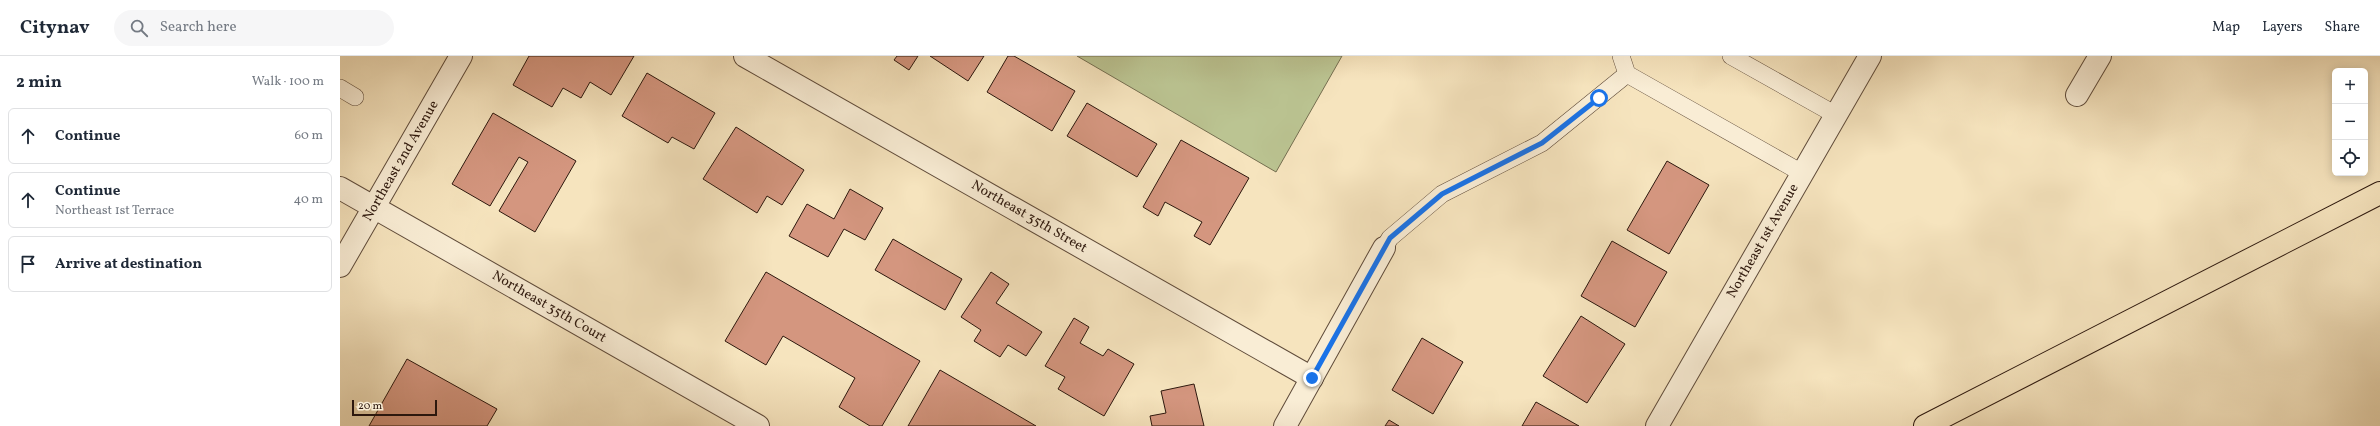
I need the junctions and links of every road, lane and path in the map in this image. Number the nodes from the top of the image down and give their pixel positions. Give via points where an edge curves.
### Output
1 (461, 56) edge
2 (745, 56) edge
3 (1621, 56) edge
4 (1731, 56) edge
5 (1870, 56) edge
6 (2100, 56) edge
7 (1627, 74) junction
8 (340, 88) edge
9 (2077, 95) dead end
10 (355, 97) dead end
11 (1836, 115) junction
12 (1802, 173) junction
13 (340, 188) edge
14 (2380, 193) edge
15 (374, 208) junction
16 (1384, 248) joint
17 (340, 266) edge
18 (1312, 378) junction
19 (758, 426) edge
20 (1285, 426) edge
21 (1657, 426) edge
22 (1925, 426) edge

1 - 15 street, Northeast 2nd Avenue
2 - 18 street, Northeast 35th Street
3 - 7 lane
4 - 11 lane
5 - 11 street, Northeast 1st Avenue
6 - 9 street
7 - 12 lane
7 - 16 lane via 1542,143 1442,194 1390,238
8 - 10 lane
11 - 12 street, Northeast 1st Avenue
12 - 21 street, Northeast 1st Avenue
13 - 15 street, Northeast 35th Court
14 - 22 highway
15 - 17 street, Northeast 2nd Avenue
15 - 19 street, Northeast 35th Court
16 - 18 street
18 - 20 street

